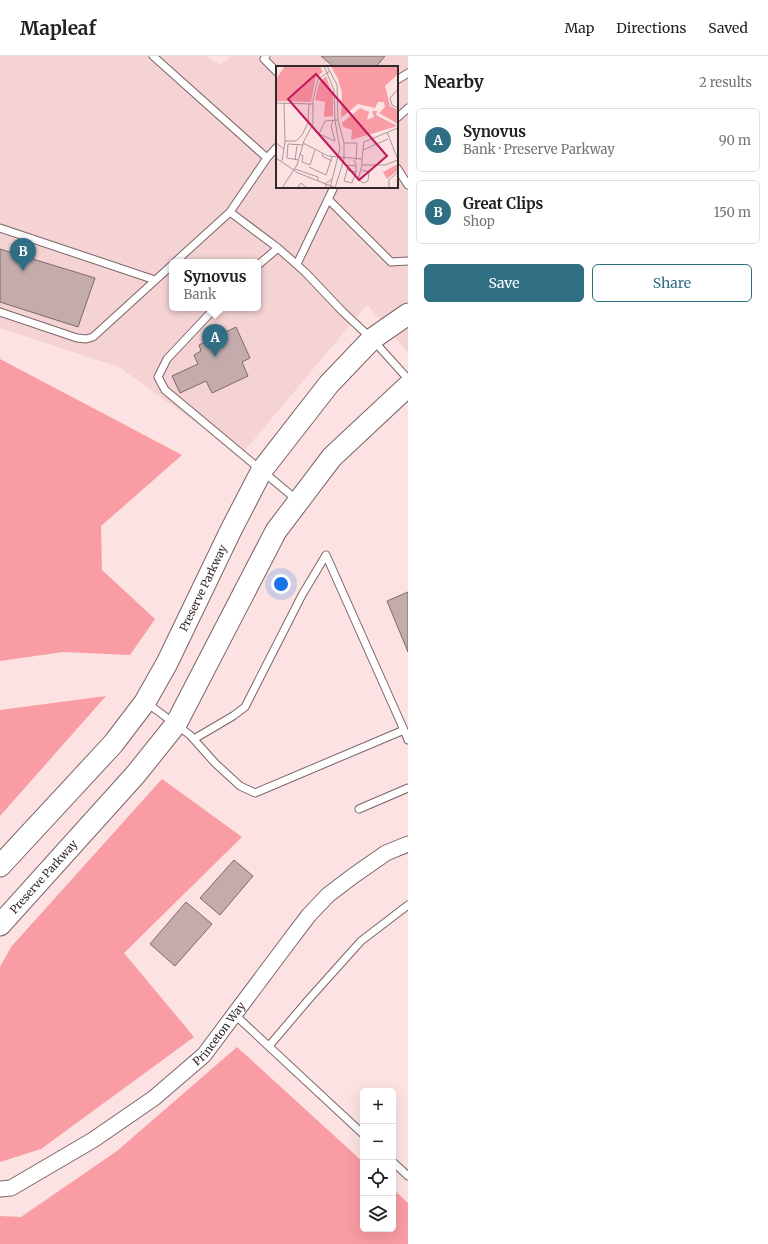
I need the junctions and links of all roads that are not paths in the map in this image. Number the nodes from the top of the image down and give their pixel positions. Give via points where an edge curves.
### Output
1 (153, 56) edge
2 (265, 58) edge
3 (276, 71) edge
4 (408, 73) edge
5 (398, 79) edge
6 (408, 108) edge
7 (398, 117) edge
8 (276, 148) edge
9 (267, 158) junction
10 (398, 169) edge
11 (408, 184) edge
12 (334, 188) edge
13 (328, 199) junction
14 (230, 212) junction
15 (0, 228) edge
16 (278, 248) junction
17 (178, 259) edge
18 (408, 261) edge
19 (261, 263) edge
20 (297, 264) junction
21 (169, 268) edge
22 (155, 280) junction
23 (212, 311) edge
24 (0, 312) edge
25 (408, 314) edge
26 (372, 339) junction
27 (408, 379) edge
28 (408, 386) edge
29 (262, 470) junction
30 (298, 501) junction
31 (145, 702) junction
32 (176, 724) junction
33 (404, 730) junction
34 (194, 739) junction
35 (408, 740) edge
36 (408, 788) edge
37 (359, 809) dead end
38 (408, 844) edge
39 (0, 866) edge
40 (408, 905) edge
41 (0, 925) edge
42 (234, 1014) junction
43 (269, 1046) junction
44 (360, 1131) edge
45 (396, 1165) edge
46 (408, 1176) edge
47 (0, 1189) edge

1 - 9 lane
2 - 3 lane
4 - 5 lane
6 - 7 lane
8 - 9 lane
9 - 14 lane
10 - 11 lane
12 - 13 lane
13 - 18 lane via 391,262
13 - 20 lane
14 - 16 lane
14 - 17 lane
15 - 22 lane
16 - 19 lane
16 - 20 lane
20 - 26 lane
21 - 22 lane
22 - 24 lane via 93,337 86,339
23 - 29 lane via 167,359 158,377 165,390
25 - 26 street, Preserve Parkway
26 - 27 lane
26 - 29 street, Preserve Parkway via 329,384
28 - 30 street, Preserve Parkway via 332,457
29 - 30 lane
29 - 31 street, Preserve Parkway via 167,663
30 - 32 street, Preserve Parkway via 276,531
31 - 32 lane
31 - 39 street, Preserve Parkway via 113,744
32 - 34 lane
32 - 41 street, Preserve Parkway via 136,774
33 - 34 lane via 255,793 240,786
33 - 34 lane via 326,555 302,594 246,707
33 - 35 lane
36 - 37 lane
38 - 42 street, Princeton Way via 386,853 328,895 309,915
40 - 43 lane via 361,941
42 - 43 lane
42 - 47 street, Princeton Way via 204,1055 154,1098 93,1140 11,1188
43 - 44 lane
45 - 46 lane

